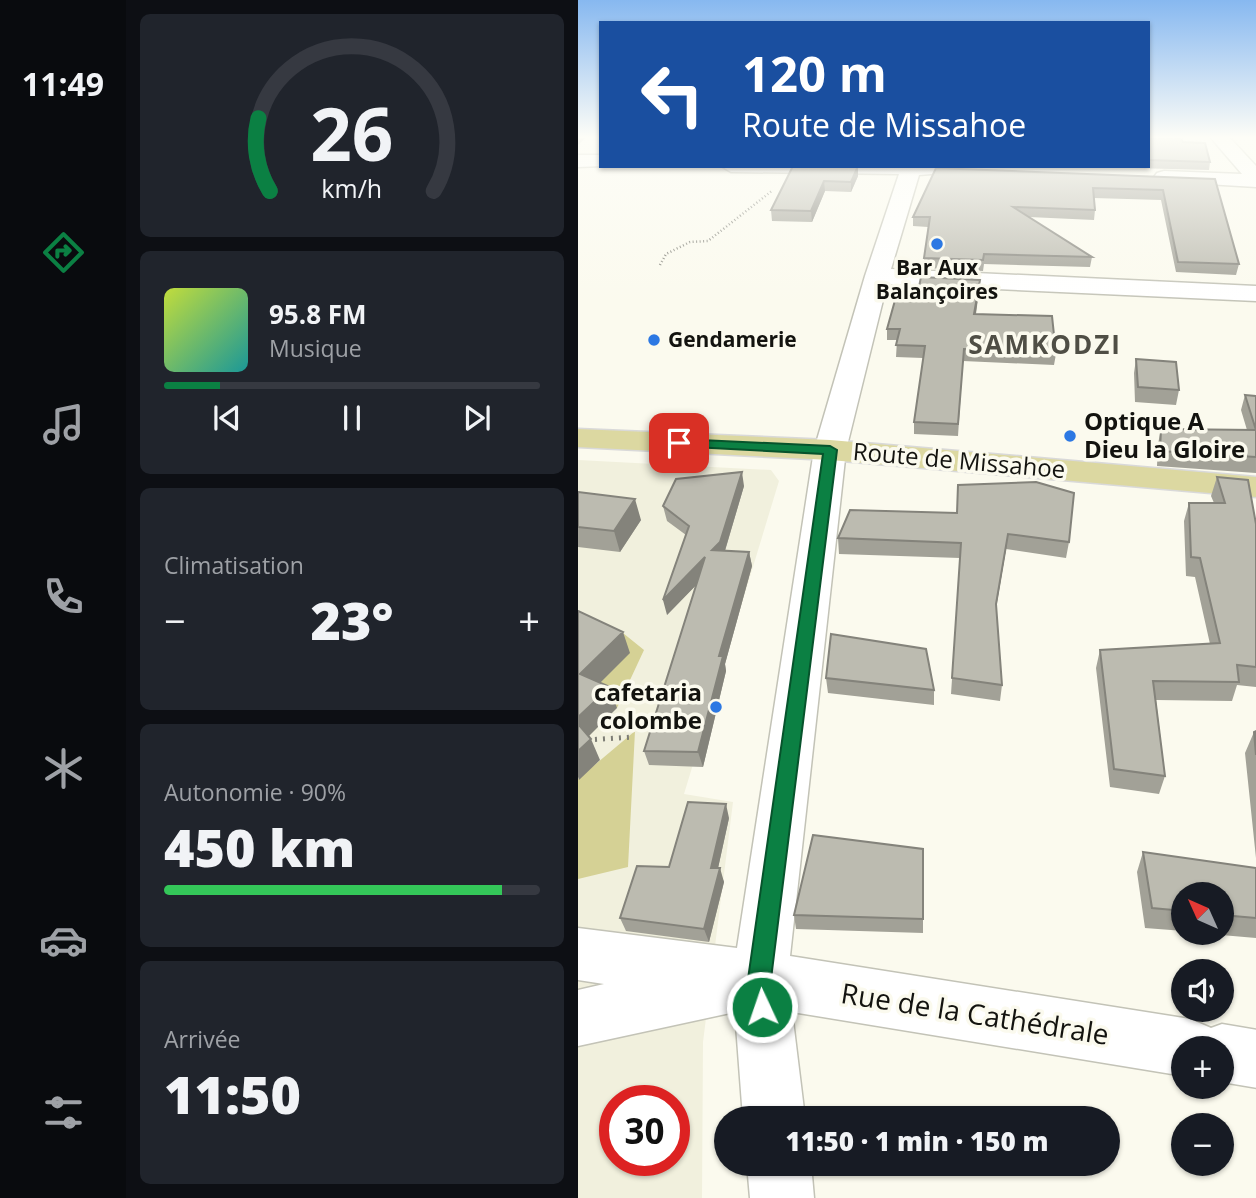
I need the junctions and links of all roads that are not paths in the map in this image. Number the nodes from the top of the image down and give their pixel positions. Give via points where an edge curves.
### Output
1 (903, 194) edge
2 (877, 275) junction
3 (1256, 294) edge
4 (578, 438) edge
5 (830, 450) junction
6 (1256, 487) edge
7 (578, 954) edge
8 (759, 979) junction
9 (578, 1018) edge
10 (1171, 1045) edge
11 (1234, 1055) edge
12 (1256, 1059) edge
13 (773, 1106) edge
14 (780, 1176) edge
15 (782, 1198) edge

1 - 2 street
2 - 3 street
2 - 5 street
4 - 5 main road, Route de Missahoe
5 - 6 main road, Route de Missahoe
5 - 8 street
7 - 8 street, Rue de la Cathédrale
8 - 9 street
8 - 10 street, Rue de la Cathédrale
8 - 13 street
11 - 12 street
14 - 15 street

